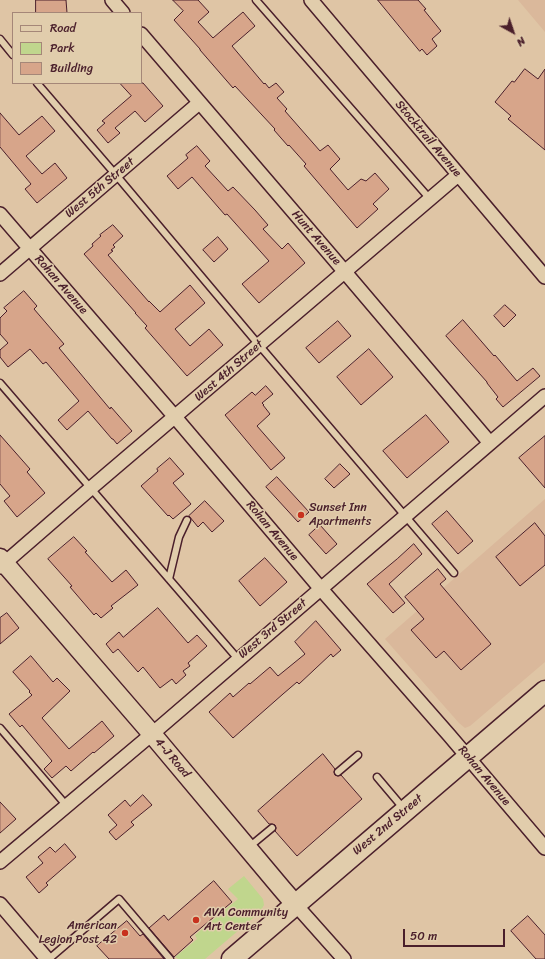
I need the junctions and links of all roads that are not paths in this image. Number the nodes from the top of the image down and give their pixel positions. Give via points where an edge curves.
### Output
1 (112, 0) edge
2 (256, 0) edge
3 (311, 0) edge
4 (122, 12) edge
5 (142, 35) edge
6 (0, 39) edge
7 (12, 54) edge
8 (38, 84) edge
9 (199, 103) junction
10 (116, 175) junction
11 (458, 175) junction
12 (430, 199) junction
13 (0, 214) edge
14 (29, 248) junction
15 (345, 272) junction
16 (0, 274) edge
17 (545, 277) edge
18 (259, 345) junction
19 (0, 383) edge
20 (545, 396) edge
21 (175, 417) junction
22 (490, 443) junction
23 (91, 488) junction
24 (405, 516) junction
25 (187, 520) dead end
26 (2, 563) edge
27 (454, 573) dead end
28 (169, 579) junction
29 (321, 588) junction
30 (238, 659) junction
31 (545, 691) edge
32 (0, 728) edge
33 (152, 734) junction
34 (358, 755) dead end
35 (468, 757) junction
36 (338, 772) dead end
37 (377, 777) dead end
38 (66, 805) junction
39 (405, 810) junction
40 (272, 828) dead end
41 (248, 848) junction
42 (545, 848) edge
43 (0, 862) edge
44 (0, 904) edge
45 (295, 904) junction
46 (48, 959) edge
47 (170, 959) edge
48 (232, 959) edge
49 (344, 959) edge

1 - 4 street
2 - 12 lane
3 - 11 street, Stocktrail Avenue
5 - 9 street, Hunt Avenue
6 - 7 lane
8 - 10 lane
9 - 10 street, West 5th Street
9 - 15 street, Hunt Avenue
10 - 14 street, West 5th Street
10 - 18 lane
11 - 12 street, West 4th Street
11 - 17 street, Stocktrail Avenue
12 - 15 street, West 4th Street
13 - 14 street, Rohan Avenue
14 - 16 street, West 5th Street
14 - 21 street, Rohan Avenue
15 - 18 street, West 4th Street
15 - 22 street, Hunt Avenue
18 - 21 street, West 4th Street
18 - 24 lane
19 - 23 lane
20 - 22 street, West 3rd Street
21 - 23 street, West 4th Street
21 - 29 street, Rohan Avenue
22 - 24 street, West 3rd Street
23 - 26 street, West 4th Street
23 - 28 lane
24 - 27 lane
24 - 29 street, West 3rd Street
25 - 28 lane via 179,537
26 - 33 main road, 4-J Road
28 - 30 lane
29 - 30 street, West 3rd Street
29 - 35 street, Rohan Avenue
30 - 33 street, West 3rd Street
31 - 35 main road, West 2nd Street
32 - 38 lane
33 - 38 street, West 3rd Street
33 - 41 main road, 4-J Road
34 - 36 lane
35 - 39 main road, West 2nd Street
35 - 42 street, Rohan Avenue
37 - 39 lane
38 - 43 street, West 3rd Street
39 - 45 main road, West 2nd Street
40 - 41 lane
41 - 45 main road, 4-J Road
44 - 46 street
45 - 48 main road, West 2nd Street
45 - 49 street, 4-J Road
46 - 47 lane via 119,899

